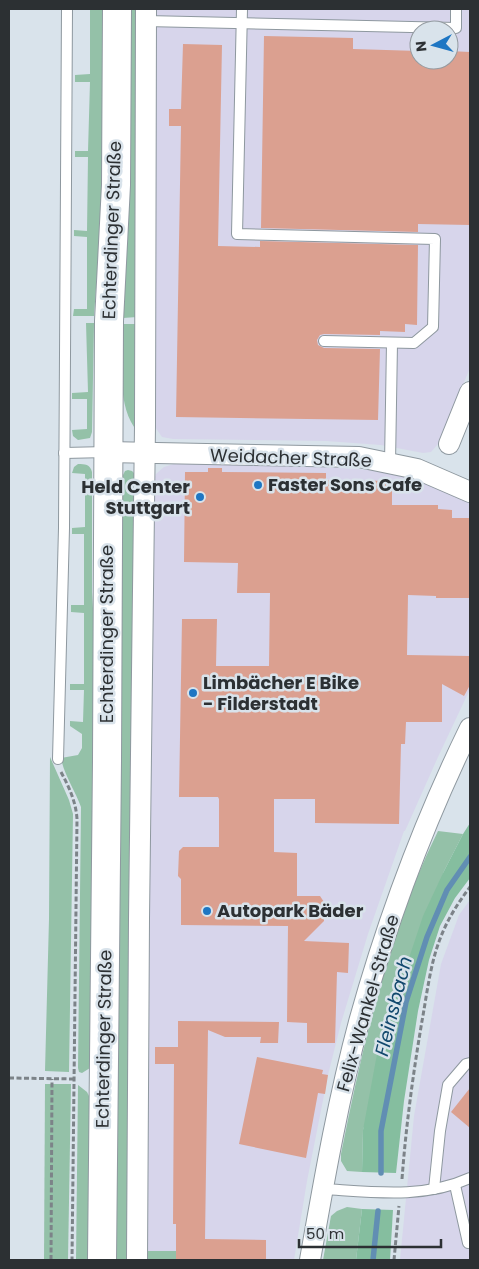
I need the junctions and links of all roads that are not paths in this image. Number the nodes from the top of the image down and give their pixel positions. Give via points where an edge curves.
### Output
1 (67, 9) edge
2 (117, 9) edge
3 (242, 9) edge
4 (456, 9) edge
5 (146, 15) edge
6 (242, 23) junction
7 (324, 341) dead end
8 (392, 343) junction
9 (470, 392) edge
10 (449, 444) dead end
11 (107, 452) junction
12 (145, 453) junction
13 (64, 454) junction
14 (390, 463) junction
15 (470, 492) edge
16 (470, 728) edge
17 (58, 759) road end
18 (470, 1063) edge
19 (470, 1178) edge
20 (455, 1185) junction
21 (324, 1189) junction
22 (434, 1189) junction
23 (470, 1242) edge
24 (102, 1260) edge
25 (137, 1260) edge
26 (310, 1260) edge

1 - 13 lane
2 - 11 main road, Echterdinger Straße via 116,184
3 - 6 lane
4 - 6 lane via 456,28
5 - 6 lane
5 - 12 street, Echterdinger Straße
6 - 8 lane via 237,234 434,239 433,327 414,343
7 - 8 lane
8 - 14 lane
9 - 10 street
11 - 12 street, Weidacher Straße
11 - 13 lane
11 - 24 main road, Echterdinger Straße
12 - 14 street, Weidacher Straße via 359,457
12 - 25 street, Echterdinger Straße
13 - 17 lane
14 - 15 street, Weidacher Straße via 435,476
16 - 21 street, Felix-Wankel-Straße via 392,913 348,1066
18 - 22 lane via 448,1085
19 - 20 lane
20 - 22 lane
20 - 23 lane
21 - 22 lane via 400,1193
21 - 26 street, Felix-Wankel-Straße

